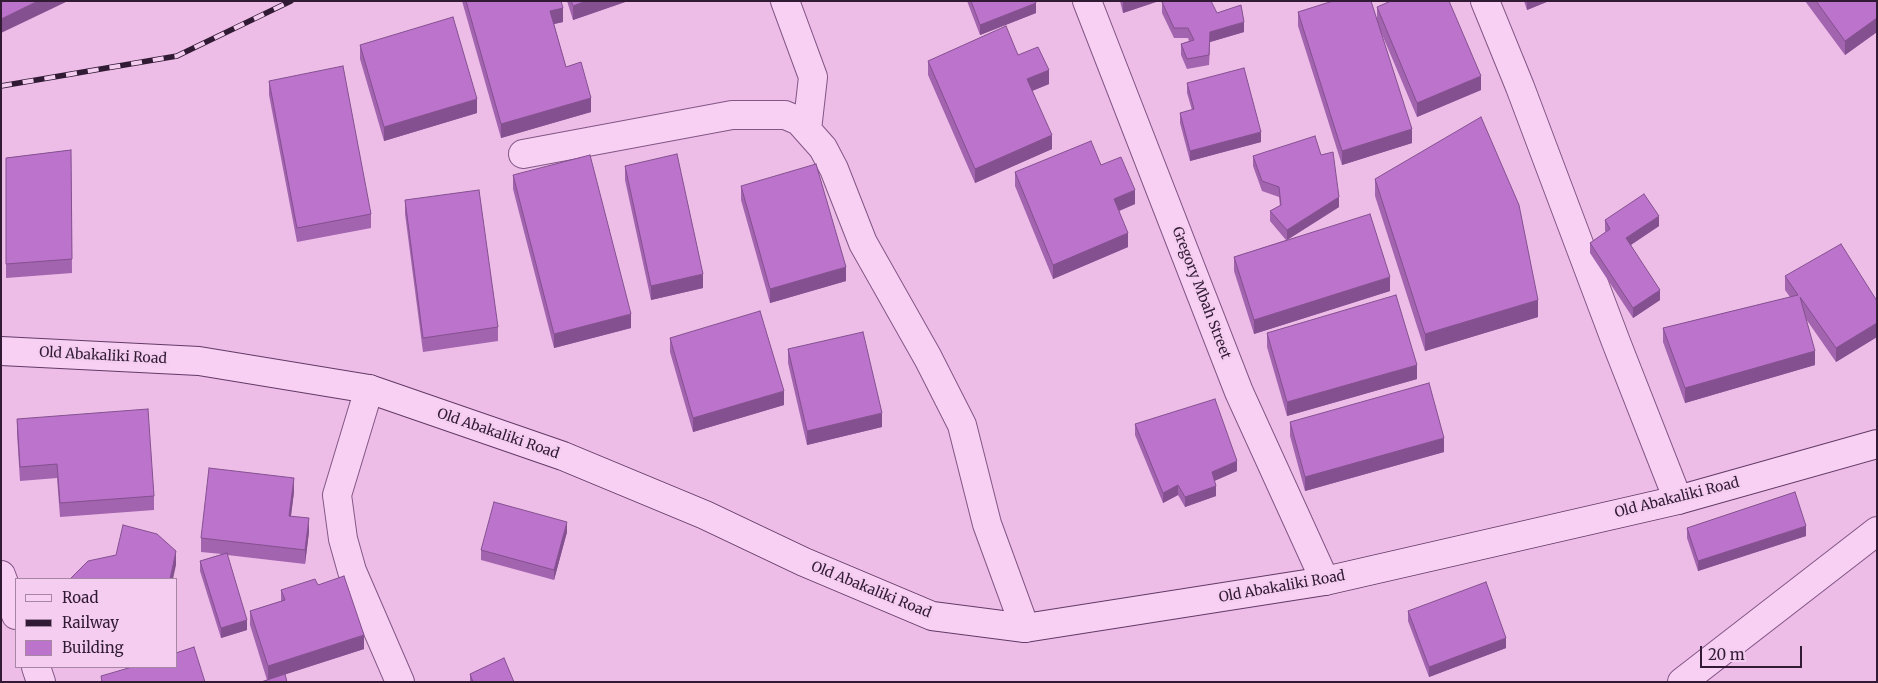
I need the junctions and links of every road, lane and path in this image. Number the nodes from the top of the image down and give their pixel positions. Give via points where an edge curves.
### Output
1 (785, 1) edge
2 (1088, 1) edge
3 (1485, 1) edge
4 (807, 130) junction
5 (523, 154) dead end
6 (1, 351) edge
7 (369, 389) junction
8 (1877, 444) edge
9 (1678, 500) junction
10 (1877, 532) edge
11 (1, 575) edge
12 (1325, 581) junction
13 (15, 612) edge
14 (1025, 628) junction
15 (36, 668) edge
16 (41, 682) edge
17 (400, 682) edge
18 (1682, 682) edge

1 - 4 street via 812,77
2 - 12 street, Gregory Mbah Street via 1239,392
3 - 9 street
4 - 5 street via 799,121 785,115 732,115
4 - 14 street via 823,148 863,243 962,425 988,524
6 - 7 street, Old Abakaliki Road via 199,361
7 - 14 street, Old Abakaliki Road via 564,456 932,616
7 - 17 street via 337,495 343,539 352,571
8 - 9 street, Old Abakaliki Road
9 - 12 street, Old Abakaliki Road
10 - 18 street
11 - 13 street
12 - 14 street, Old Abakaliki Road
15 - 16 street

